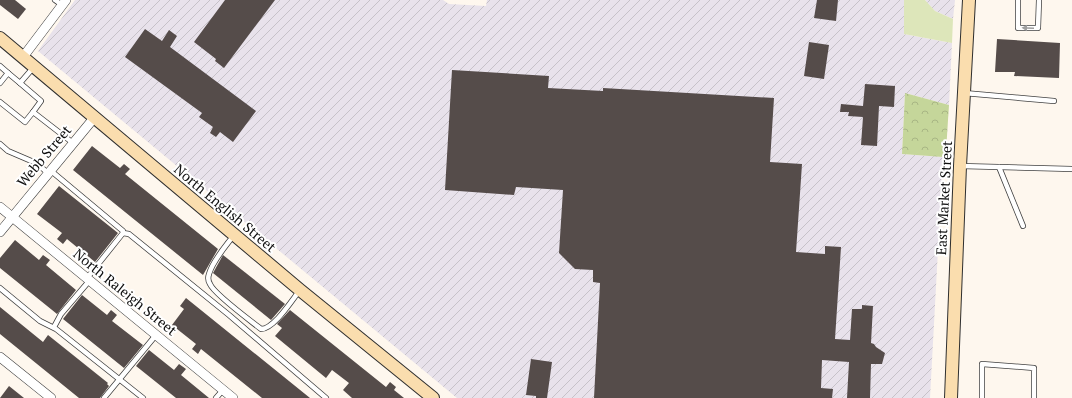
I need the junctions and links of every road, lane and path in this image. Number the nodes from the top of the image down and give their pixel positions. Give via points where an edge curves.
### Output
1 (970, 0) edge
2 (1018, 0) edge
3 (1039, 0) edge
4 (61, 2) edge
5 (0, 38) edge
6 (23, 57) junction
7 (0, 66) edge
8 (34, 66) junction
9 (8, 73) junction
10 (0, 83) edge
11 (20, 83) junction
12 (964, 93) junction
13 (1054, 101) dead end
14 (0, 102) edge
15 (33, 112) junction
16 (94, 118) junction
17 (73, 143) junction
18 (0, 144) edge
19 (960, 166) junction
20 (999, 167) junction
21 (1072, 170) edge
22 (49, 171) junction
23 (0, 207) edge
24 (12, 217) junction
25 (1024, 226) dead end
26 (0, 232) edge
27 (124, 232) junction
28 (234, 235) junction
29 (88, 279) junction
30 (0, 288) edge
31 (300, 290) junction
32 (54, 327) junction
33 (156, 334) junction
34 (0, 356) edge
35 (120, 379) junction
36 (223, 390) junction
37 (50, 398) edge
38 (104, 398) edge
39 (143, 398) edge
40 (216, 398) edge
41 (233, 398) edge
42 (326, 398) edge
43 (433, 398) edge
44 (951, 398) edge
45 (982, 398) edge
46 (1034, 398) edge

1 - 12 street, East Market Street
3 -> 2 lane via 1038,28 1018,28
4 - 6 street
5 - 6 street, North English Street
6 - 8 street, North English Street
7 - 9 lane
8 - 11 lane
8 - 16 street, North English Street
9 - 10 lane
9 - 11 lane
11 - 15 lane via 41,101
12 - 13 lane
12 - 19 street, East Market Street
14 - 15 lane via 25,122
15 - 17 lane
16 - 17 street, Webb Street
16 - 28 street, North English Street
17 - 22 street, Webb Street
18 - 22 lane via 8,151
19 - 20 lane
19 - 44 street, East Market Street
20 - 21 lane
20 - 25 lane
22 - 24 street, Webb Street
22 - 27 lane
23 - 24 street, North Raleigh Street
24 - 26 street, Webb Street
24 - 29 street, North Raleigh Street
27 - 29 lane
27 - 42 lane via 159,257
28 - 31 street, North English Street
28 - 31 lane via 214,263 208,278 213,288 229,303 261,329 265,329 275,321
29 - 32 lane
29 - 33 street, North Raleigh Street
30 - 32 lane via 40,321
31 - 43 street, North English Street
32 - 35 lane
33 - 35 lane
33 - 36 street, North Raleigh Street
34 - 37 street
35 - 38 lane
35 - 39 lane
36 - 40 lane
36 - 41 street, North Raleigh Street
45 - 46 lane via 982,364 1034,368

